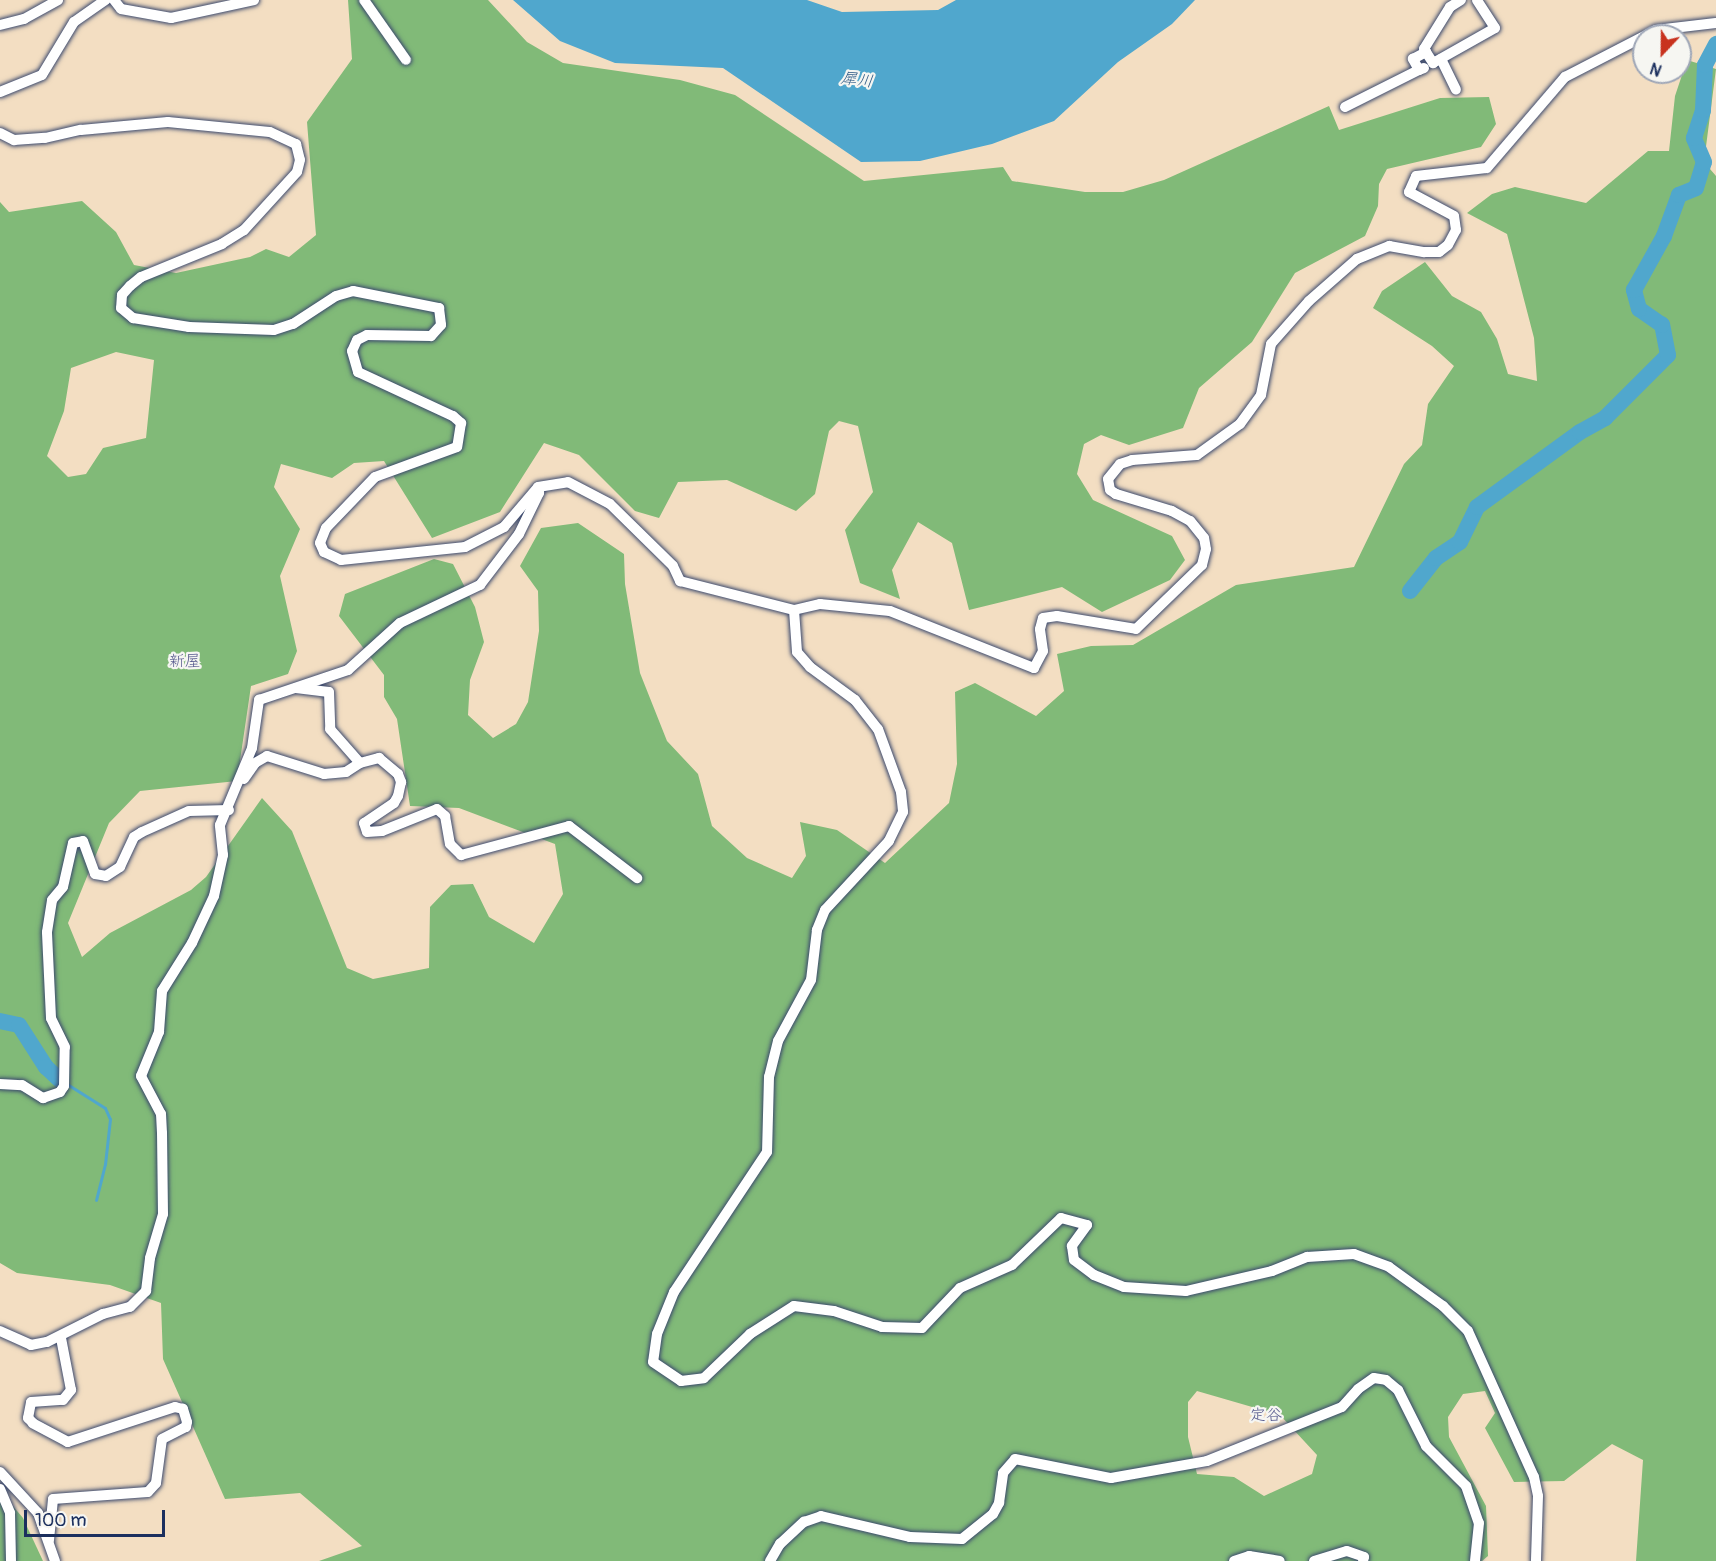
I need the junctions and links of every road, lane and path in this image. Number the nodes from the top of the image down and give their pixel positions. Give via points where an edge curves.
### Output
1 (58, 0) edge
2 (106, 0) edge
3 (114, 0) edge
4 (119, 0) edge
5 (125, 0) edge
6 (254, 0) edge
7 (364, 0) edge
8 (1461, 0) edge
9 (1477, 0) edge
10 (1716, 23) edge
11 (0, 25) edge
12 (1426, 52) junction
13 (406, 60) dead end
14 (1437, 61) junction
15 (1419, 70) junction
16 (1456, 90) dead end
17 (0, 92) edge
18 (1345, 107) dead end
19 (0, 133) edge
20 (538, 487) junction
21 (794, 610) junction
22 (293, 687) junction
23 (360, 763) junction
24 (224, 810) junction
25 (637, 878) dead end
26 (0, 1084) edge
27 (0, 1331) edge
28 (61, 1338) junction
29 (0, 1472) edge
30 (0, 1489) edge
31 (49, 1540) junction
32 (11, 1561) edge
33 (56, 1561) edge
34 (771, 1561) edge
35 (1234, 1561) edge
36 (1280, 1561) edge
37 (1314, 1561) edge
38 (1363, 1561) edge
39 (1475, 1561) edge
40 (1536, 1561) edge

1 - 11 street via 24,19
2 - 17 street via 74,22 42,75
3 - 6 street via 121,9 171,18
4 - 5 street
7 - 13 street
8 - 12 street via 1450,7 1434,29
9 - 14 street via 1495,28
10 - 21 street via 1656,30 1565,77 1487,168 1416,176 1409,192 1454,216 1456,230 1448,245 1439,252 1389,246 1357,260 1309,301 1272,344 1261,395 1240,424 1197,455 1132,460 1111,472 1110,490 1190,521 1206,549 1202,565 1143,626 1126,630 1049,616 1041,622 1043,651 1039,665 1028,669 902,614 820,604
12 - 14 street
12 - 15 street via 1413,59
14 - 15 street
14 - 16 street
15 - 18 street
19 - 20 street via 14,140 45,138 81,130 168,122 270,132 296,144 300,160 297,172 244,230 222,244 141,277 130,286 123,295 121,308 133,318 189,327 274,330 293,324 336,296 353,291 439,308 441,325 431,336 367,335 357,340 352,351 358,372 461,423 457,447 375,477 326,528 320,543 324,552 341,560 481,542 504,528
20 - 21 street via 568,482 597,494 673,566 680,581
20 - 22 street via 539,494 519,534 480,585 400,623 348,670
21 - 40 street via 797,652 810,667 855,700 878,729 902,792 903,812 888,841 825,910 817,930 811,980 778,1041 770,1077 767,1152 674,1292 657,1335 653,1362 681,1381 704,1378 750,1334 794,1306 834,1311 882,1327 922,1328 960,1288 1012,1264 1061,1218 1087,1225 1072,1246 1074,1260 1094,1275 1124,1287 1185,1292 1272,1271 1307,1257 1354,1254 1389,1267 1443,1306 1468,1331 1534,1477 1538,1496
22 - 23 street via 328,692 330,729
22 - 24 street via 259,700 252,748
23 - 24 street via 346,772 324,774 267,756 247,772 231,810
23 - 25 street via 379,758 392,766 401,782 394,803 364,823 367,832 382,831 437,809 445,816 450,844 460,855 569,826
24 - 26 street via 189,811 142,832 134,837 120,867 106,876 95,874 83,841 73,843 63,887 52,900 48,932 51,1018 65,1047 64,1086 60,1092 43,1098 22,1085
24 - 28 street via 219,834 223,855 214,896 192,943 162,991 159,1032 141,1076 161,1114 164,1214 150,1258 146,1291 130,1308 103,1314
27 - 28 street via 30,1345
28 - 31 street via 71,1389 63,1400 31,1402 28,1418 33,1423 68,1442 175,1407 183,1409 187,1422 186,1427 162,1439 156,1483 148,1492 53,1499
29 - 31 street via 38,1513
30 - 32 street via 10,1513
31 - 33 street
34 - 39 street via 780,1544 804,1522 821,1516 910,1537 962,1539 993,1514 999,1503 1003,1473 1015,1459 1111,1478 1207,1461 1342,1407 1374,1378 1386,1380 1398,1390 1426,1446 1466,1486 1479,1523
35 - 36 street via 1248,1556
37 - 38 street via 1347,1551 1364,1557

